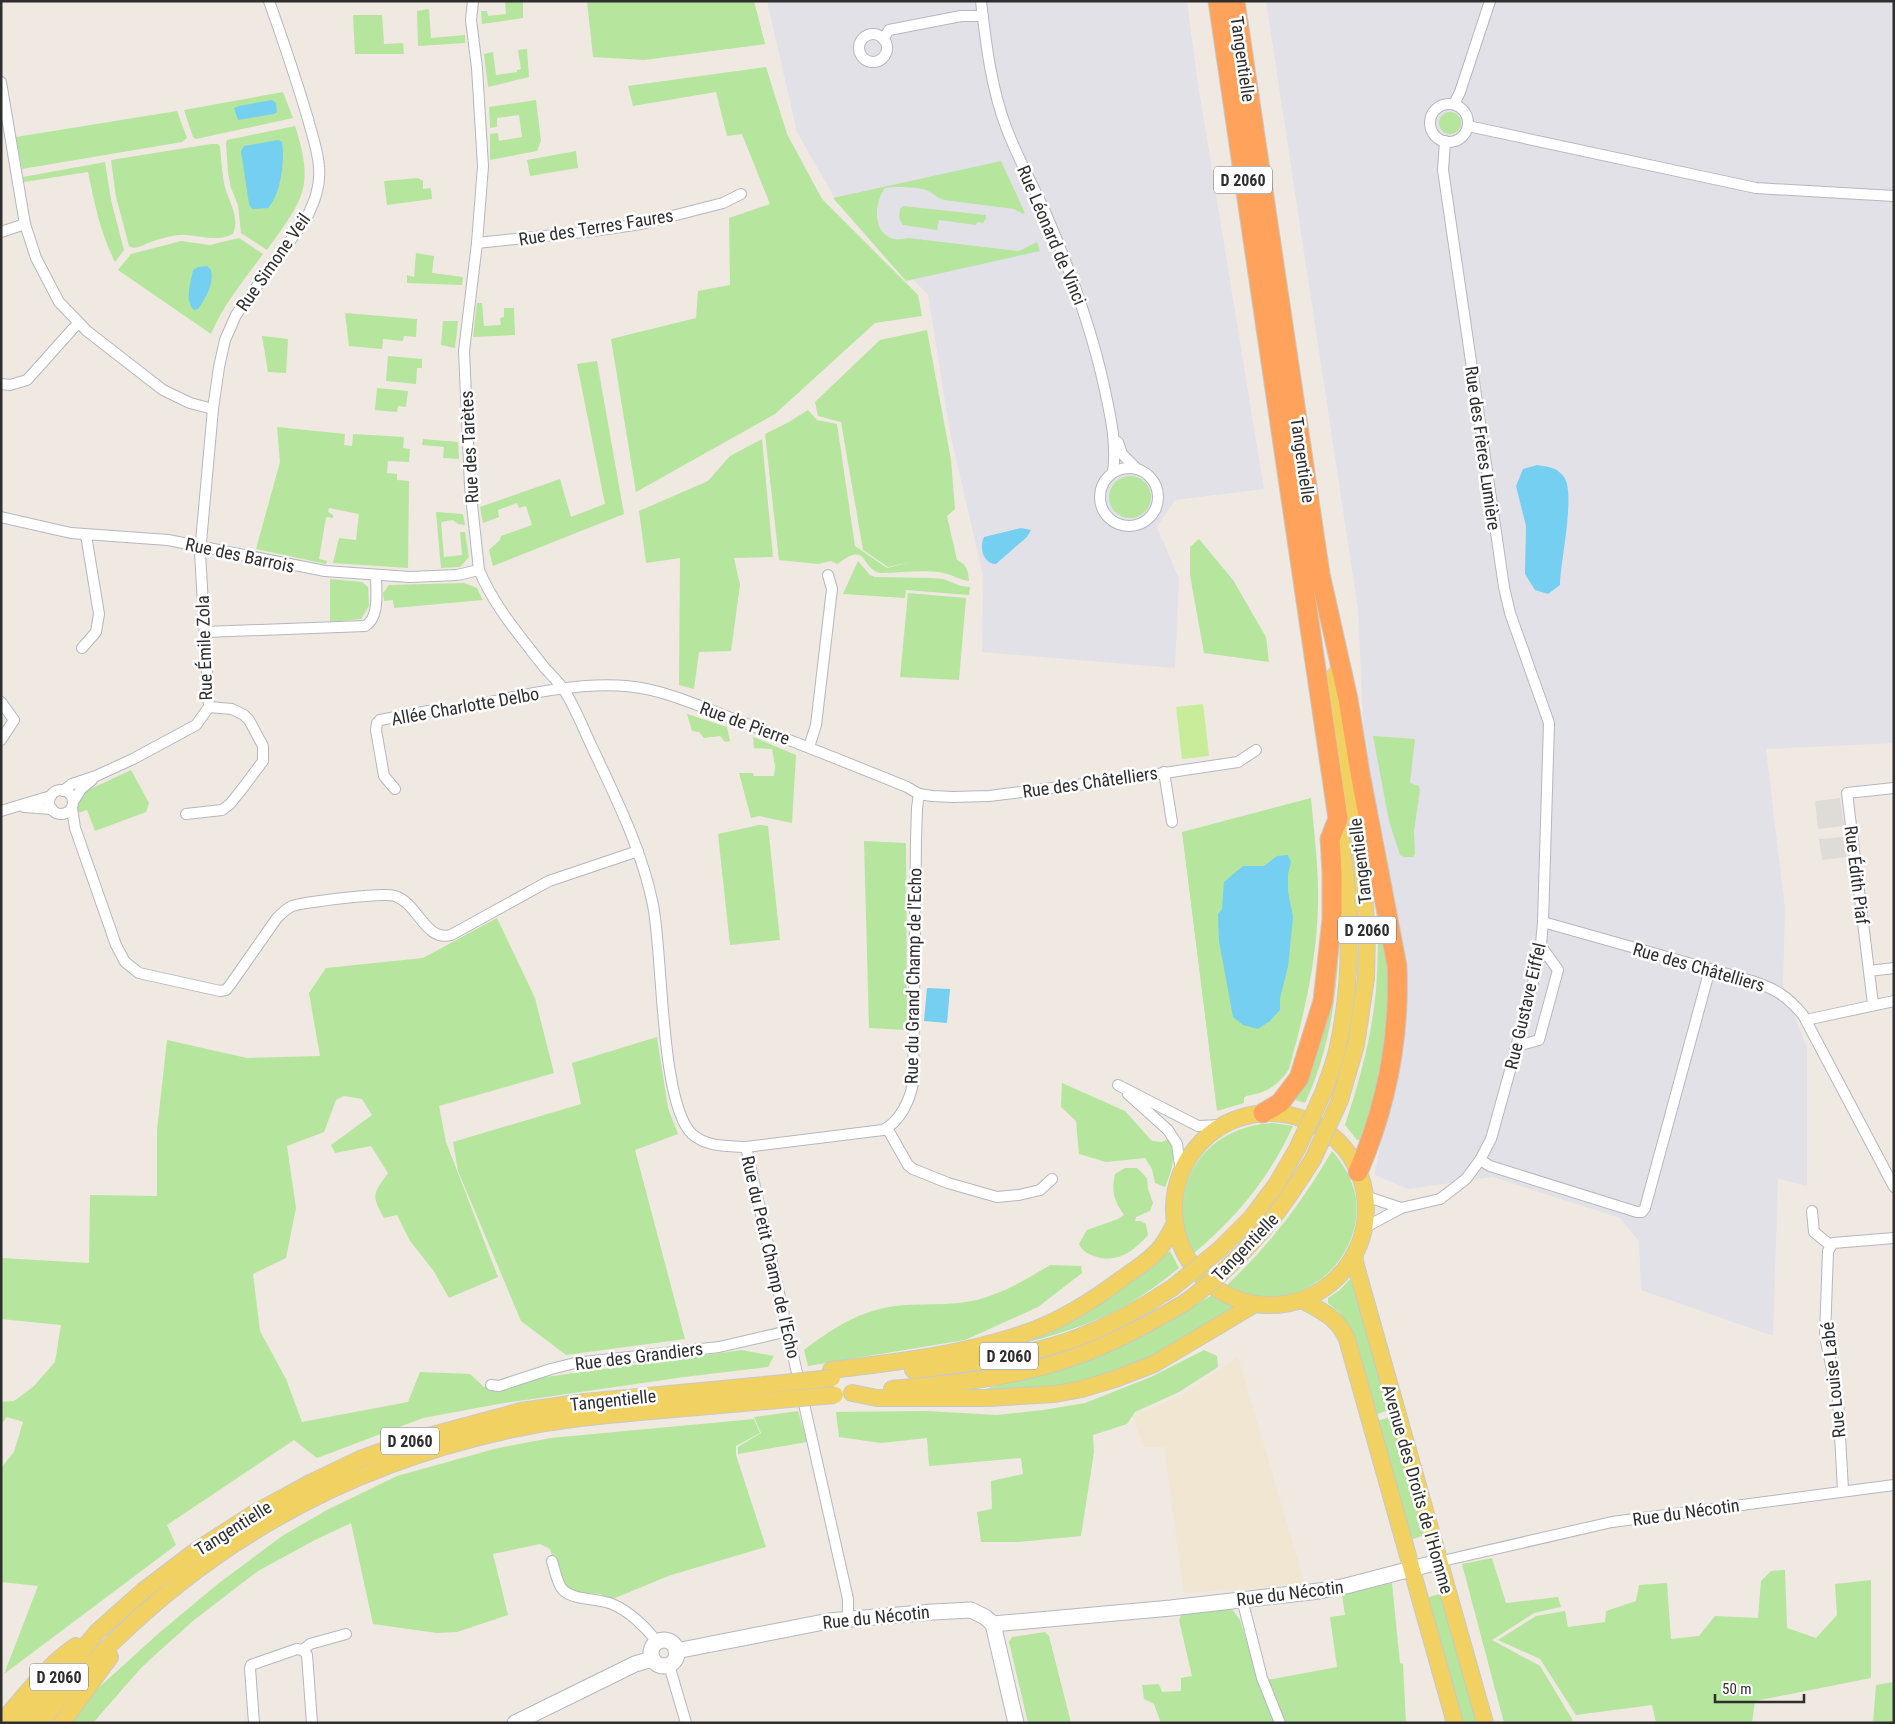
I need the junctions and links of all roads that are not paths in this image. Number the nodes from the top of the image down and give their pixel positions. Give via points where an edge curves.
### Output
1 (269, 1) edge
2 (473, 1) edge
3 (981, 1) edge
4 (1218, 1) edge
5 (1235, 1) edge
6 (1490, 1) edge
7 (983, 16) junction
8 (883, 39) dead end
9 (1, 82) edge
10 (1454, 104) junction
11 (1468, 126) junction
12 (1445, 141) junction
13 (741, 194) dead end
14 (1894, 196) edge
15 (26, 224) junction
16 (1, 232) edge
17 (477, 243) junction
18 (78, 323) junction
19 (1, 384) edge
20 (212, 409) junction
21 (1112, 424) junction
22 (1136, 468) junction
23 (1113, 472) junction
24 (1, 517) edge
25 (86, 535) junction
26 (200, 546) junction
27 (479, 570) junction
28 (1320, 574) junction
29 (828, 575) dead end
30 (376, 576) junction
31 (204, 632) junction
32 (82, 648) dead end
33 (563, 689) junction
34 (1, 702) edge
35 (209, 707) junction
36 (1, 740) edge
37 (809, 747) junction
38 (1256, 750) dead end
39 (1550, 750) joint
40 (1164, 772) junction
41 (96, 776) junction
42 (1894, 788) edge
43 (395, 789) dead end
44 (62, 791) junction
45 (919, 794) junction
46 (52, 796) junction
47 (18, 806) junction
48 (69, 808) junction
49 (52, 809) junction
50 (1, 811) edge
51 (186, 814) dead end
52 (1338, 819) junction
53 (1172, 822) dead end
54 (638, 851) junction
55 (1543, 922) junction
56 (1541, 946) junction
57 (1894, 968) edge
58 (1710, 969) junction
59 (1869, 971) junction
60 (1894, 1001) edge
61 (1873, 1004) junction
62 (1806, 1020) junction
63 (1516, 1046) junction
64 (1263, 1113) junction
65 (1223, 1125) junction
66 (887, 1128) junction
67 (746, 1146) junction
68 (1480, 1160) junction
69 (1181, 1172) junction
70 (1358, 1172) junction
71 (1052, 1179) dead end
72 (1894, 1187) edge
73 (1365, 1196) junction
74 (1401, 1208) junction
75 (1812, 1211) dead end
76 (1175, 1224) junction
77 (1364, 1228) junction
78 (1894, 1238) edge
79 (1830, 1245) junction
80 (1354, 1255) junction
81 (1302, 1300) junction
82 (1255, 1304) junction
83 (788, 1331) junction
84 (832, 1374) junction
85 (491, 1385) dead end
86 (776, 1392) junction
87 (852, 1393) junction
88 (1894, 1485) edge
89 (1843, 1490) junction
90 (552, 1561) dead end
91 (1438, 1562) junction
92 (1412, 1569) junction
93 (1242, 1599) junction
94 (146, 1610) junction
95 (848, 1618) junction
96 (993, 1624) junction
97 (97, 1632) junction
98 (346, 1634) dead end
99 (654, 1639) junction
100 (303, 1650) junction
101 (681, 1650) junction
102 (647, 1660) junction
103 (671, 1669) junction
104 (1, 1723) edge
105 (21, 1723) edge
106 (41, 1723) edge
107 (62, 1723) edge
108 (254, 1723) edge
109 (312, 1723) edge
110 (515, 1723) edge
111 (686, 1723) edge
112 (1016, 1723) edge
113 (1280, 1723) edge
114 (1455, 1723) edge
115 (1485, 1723) edge

1 - 20 street, Rue Simone Veil via 316,144 318,188 306,219 229,328
2 - 17 street, Rue des Tarètes via 471,20 483,166
3 - 7 street, Rue Léonard de Vinci
4 - 52 highway, Tangentielle / D 2060
5 - 28 highway, Tangentielle / D 2060
6 - 10 street
7 - 8 street via 961,16 889,30
7 - 21 street, Rue Léonard de Vinci via 999,106 1076,286 1097,356
9 - 15 street
10 - 11 street via 1465,112
10 - 12 street via 1437,108 1431,118 1432,130
11 - 12 street via 1457,140
11 - 14 street via 1756,188
12 - 39 street, Rue des Frères Lumière via 1443,170 1504,587 1510,613 1550,723
13 - 17 street, Rue des Terres Faures via 723,204 640,224
15 - 16 street
15 - 18 street via 36,258 59,302
17 - 27 street, Rue des Tarètes via 464,351 470,486
18 - 19 street via 28,380
18 - 20 street via 163,390
20 - 26 street, Rue Simone Veil
21 - 22 street, Rue Léonard de Vinci via 1122,454
21 - 23 street, Rue Léonard de Vinci
22 - 23 street via 1121,468
22 - 23 street, Rue Léonard de Vinci via 1153,480 1158,500 1148,519 1136,526 1114,522 1101,507 1101,487
24 - 25 street, Rue des Barrois
25 - 26 street, Rue des Barrois via 168,540
25 - 32 street via 99,614 96,632
26 - 30 street, Rue des Barrois via 325,572
26 - 31 street, Rue Émile Zola
27 - 30 street, Rue des Barrois via 438,576
27 - 33 street, Rue des Tarètes via 505,617
28 - 70 highway via 1348,699 1397,966 1394,1048 1382,1106
28 - 87 main road, Tangentielle / D 2060, bridge via 1360,854 1367,935 1366,978 1356,1045 1340,1100 1313,1159 1284,1205 1257,1238 1214,1280 1186,1302 1121,1338 1086,1353 1027,1371 952,1383
29 - 37 street via 832,589 816,725
30 - 31 street via 375,616 365,626
31 - 35 street, Rue Émile Zola
33 - 37 street, Rue de Pierre via 588,686 642,688
33 - 43 street, Allée Charlotte Delbo via 443,712 428,711 380,720 376,730 384,776
33 - 54 street, Rue des Tarètes
34 - 36 street via 14,720
35 - 41 street, Rue Émile Zola via 196,725
35 - 51 street via 232,709 244,715 263,746 263,761 222,810
37 - 45 street, Rue de Pierre
38 - 40 street, Rue des Châtelliers via 1238,762
39 - 55 street, Rue Gustave Eiffel
40 - 45 street, Rue des Châtelliers via 989,796
40 - 53 street
41 - 44 street, Rue Émile Zola
41 - 48 street, Rue Émile Zola via 81,788
42 - 59 street, Rue Édith Piaf via 1847,793
44 - 46 street
44 - 48 street via 71,796
45 - 66 street, Rue du Grand Champ de l'Echo via 913,1083 905,1108
46 - 47 street
46 - 49 street
47 - 49 street
47 - 50 street
48 - 49 street via 57,813
48 - 54 street via 116,945 126,962 139,973 220,991 226,990 277,918 293,906 395,896 410,904 435,934 442,937 549,881
52 - 64 highway via 1330,839 1332,918 1323,1001 1299,1078 1280,1103
52 - 84 main road, Tangentielle / D 2060, bridge via 1345,863 1350,937 1347,997 1337,1052 1324,1091 1297,1149 1252,1217 1219,1250 1172,1288 1141,1308 1077,1338 998,1359
54 - 67 street, Rue du Petit Champ de l'Echo via 654,907 671,1075 681,1114 696,1137 723,1146
55 - 56 street, Rue Gustave Eiffel
55 - 58 street, Rue des Châtelliers
56 - 63 street, Rue Gustave Eiffel
56 - 63 street via 1558,970 1539,1040
57 - 59 street
58 - 62 street, Rue des Châtelliers via 1773,988 1793,1003
58 - 68 street via 1642,1212 1498,1169
59 - 61 street, Rue Édith Piaf
60 - 61 street
61 - 62 street
62 - 72 street, Rue des Châtelliers
63 - 68 street, Rue Gustave Eiffel via 1491,1139
64 - 65 main road
64 - 70 main road via 1292,1116 1320,1127 1342,1147
65 - 69 main road via 1206,1138
65 - 69 street via 1198,1126 1118,1085 1168,1130 1177,1144
66 - 67 street
66 - 71 street via 908,1165 948,1183 997,1197 1040,1190
67 - 83 street, Rue du Petit Champ de l'Echo
68 - 74 street, Rue Gustave Eiffel via 1466,1179 1440,1199
69 - 76 main road via 1174,1206
70 - 73 main road
73 - 74 street
73 - 77 main road
74 - 77 street, Rue Gustave Eiffel
75 - 79 street via 1814,1232
76 - 82 main road via 1184,1253 1202,1278 1227,1295
76 - 84 main road via 1153,1255 1109,1288 1032,1330 969,1349
77 - 80 main road
78 - 79 street
79 - 89 street, Rue Louise Labé via 1824,1336 1838,1399
80 - 81 main road via 1341,1274
80 - 91 main road, Avenue des Droits de l'Homme
81 - 82 main road via 1279,1305
81 - 92 main road, Avenue des Droits de l'Homme via 1332,1317 1347,1339
82 - 87 main road via 1154,1364 1082,1389 1047,1395 988,1398 877,1398
83 - 85 street, Rue des Grandiers via 719,1347 575,1363 498,1386
83 - 95 street, Rue du Petit Champ de l'Echo via 848,1599
84 - 86 main road, Tangentielle, bridge
86 - 87 main road, Tangentielle / D 2060, bridge
86 - 94 main road, Tangentielle / D 2060 via 521,1427 416,1455 359,1476 270,1521 223,1550
86 - 97 main road, Tangentielle / D 2060 via 585,1402 521,1412 410,1441 360,1459 252,1514 197,1550
88 - 89 street, Rue du Nécotin
89 - 91 street, Rue du Nécotin via 1612,1522
90 - 99 street via 559,1583 569,1594 612,1604 627,1612
91 - 92 street, Rue du Nécotin
91 - 115 main road, Avenue des Droits de l'Homme
92 - 93 street, Rue du Nécotin via 1346,1586
92 - 114 main road, Avenue des Droits de l'Homme
93 - 96 street, Rue du Nécotin
93 - 113 street via 1262,1678
94 - 106 main road, Tangentielle / D 2060 via 80,1675
94 - 107 main road
95 - 96 street, Rue du Nécotin via 970,1610
95 - 101 street, Rue du Nécotin
96 - 112 street
97 - 104 main road via 67,1652
97 - 105 main road, D 2060
98 - 100 street via 310,1644
99 - 101 street via 669,1642
99 - 102 street
100 - 108 street via 297,1649 251,1665
100 - 109 street via 307,1655
101 - 103 street
102 - 103 street
102 - 110 street
103 - 111 street

